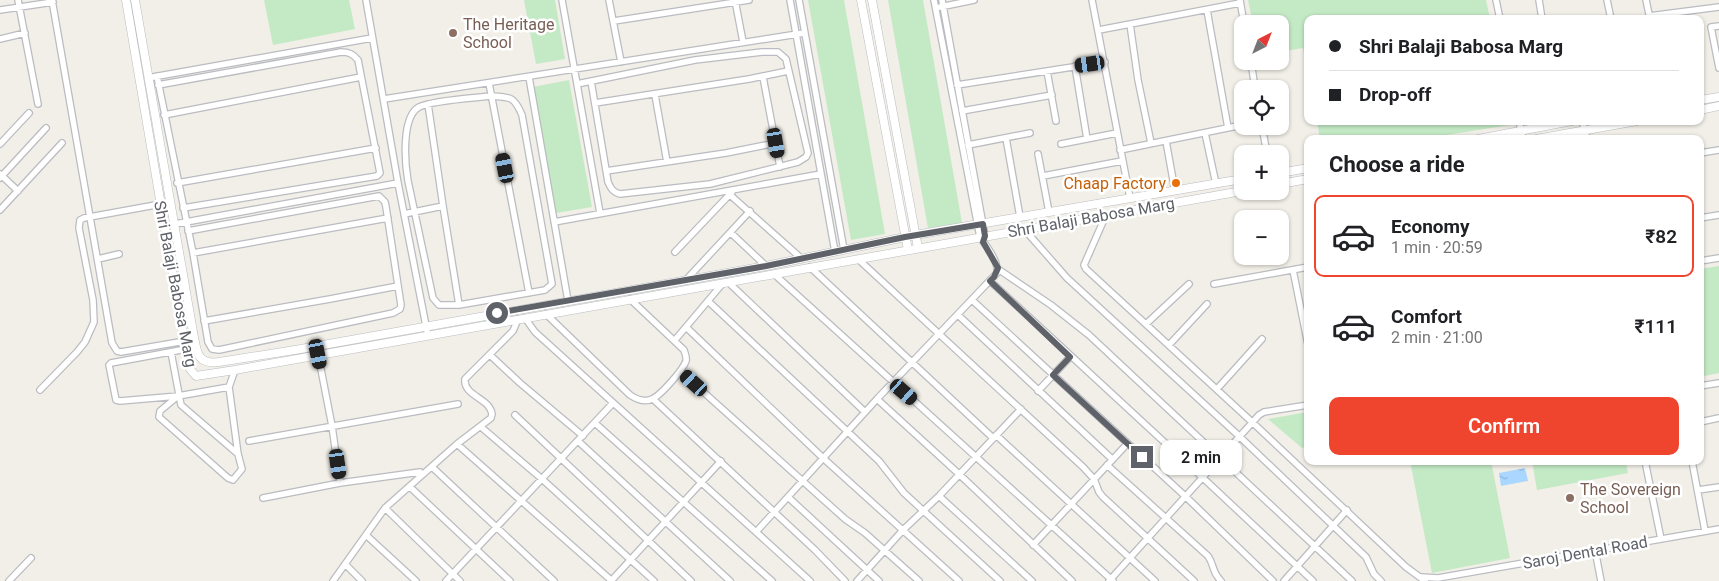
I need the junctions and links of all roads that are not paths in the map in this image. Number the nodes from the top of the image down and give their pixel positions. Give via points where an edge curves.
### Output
1 (18, 0) edge
2 (126, 0) edge
3 (135, 0) edge
4 (366, 0) edge
5 (562, 0) edge
6 (609, 0) edge
7 (749, 0) edge
8 (790, 0) edge
9 (799, 0) edge
10 (861, 0) edge
11 (872, 0) edge
12 (934, 0) edge
13 (974, 0) edge
14 (1092, 0) edge
15 (1496, 0) edge
16 (1539, 0) edge
17 (1607, 0) edge
18 (1646, 0) edge
19 (52, 1) edge
20 (735, 1) edge
21 (1240, 2) edge
22 (942, 3) edge
23 (19, 7) junction
24 (1719, 7) edge
25 (935, 8) junction
26 (0, 10) edge
27 (1207, 10) junction
28 (1242, 15) edge
29 (1499, 15) edge
30 (1541, 15) edge
31 (1610, 15) edge
32 (1648, 15) edge
33 (1668, 15) edge
34 (614, 21) junction
35 (1130, 24) junction
36 (1719, 26) edge
37 (1099, 30) junction
38 (25, 33) junction
39 (804, 33) junction
40 (796, 34) junction
41 (372, 38) junction
42 (0, 39) edge
43 (743, 42) junction
44 (1718, 55) edge
45 (621, 62) junction
46 (1105, 62) junction
47 (1075, 66) junction
48 (1719, 68) edge
49 (574, 69) junction
50 (788, 71) junction
51 (1047, 71) junction
52 (153, 77) junction
53 (361, 77) junction
54 (529, 77) junction
55 (763, 77) junction
56 (591, 81) junction
57 (489, 83) junction
58 (577, 84) junction
59 (158, 85) junction
60 (957, 85) junction
61 (655, 94) junction
62 (1052, 95) junction
63 (491, 96) junction
64 (1719, 97) edge
65 (384, 99) junction
66 (1704, 99) edge
67 (595, 103) junction
68 (38, 104) dead end
69 (428, 104) junction
70 (1719, 106) edge
71 (1704, 109) edge
72 (962, 111) junction
73 (29, 113) dead end
74 (164, 115) junction
75 (1056, 121) dead end
76 (1558, 125) edge
77 (1622, 125) edge
78 (1234, 127) edge
79 (46, 128) dead end
80 (1228, 128) junction
81 (1117, 133) junction
82 (1205, 133) junction
83 (1030, 134) dead end
84 (1522, 135) edge
85 (1586, 135) edge
86 (1006, 138) junction
87 (1087, 139) junction
88 (1166, 141) junction
89 (62, 143) dead end
90 (776, 143) junction
91 (0, 144) edge
92 (1061, 144) dead end
93 (1151, 144) junction
94 (968, 145) junction
95 (376, 148) junction
96 (1120, 150) junction
97 (1719, 150) edge
98 (1704, 152) edge
99 (1038, 154) dead end
100 (1122, 161) junction
101 (667, 162) junction
102 (780, 167) junction
103 (1304, 169) edge
104 (606, 171) junction
105 (1289, 171) edge
106 (821, 174) junction
107 (1, 176) edge
108 (1043, 176) junction
109 (1304, 180) edge
110 (1234, 181) edge
111 (1289, 182) edge
112 (177, 183) junction
113 (398, 183) junction
114 (1216, 184) junction
115 (18, 191) junction
116 (1176, 191) junction
117 (1234, 191) edge
118 (732, 192) junction
119 (1130, 198) junction
120 (161, 204) junction
121 (442, 206) junction
122 (183, 208) junction
123 (0, 210) edge
124 (750, 211) junction
125 (415, 212) junction
126 (1049, 212) junction
127 (600, 213) junction
128 (404, 214) junction
129 (1106, 215) junction
130 (1719, 215) edge
131 (91, 217) junction
132 (1020, 217) junction
133 (1704, 217) edge
134 (388, 218) junction
135 (186, 222) junction
136 (554, 222) junction
137 (175, 224) junction
138 (980, 224) junction
139 (1024, 229) junction
140 (188, 231) junction
141 (730, 233) junction
142 (915, 235) junction
143 (905, 237) junction
144 (983, 238) junction
145 (918, 248) junction
146 (844, 250) junction
147 (908, 250) junction
148 (675, 252) dead end
149 (834, 252) junction
150 (192, 253) junction
151 (119, 254) dead end
152 (98, 258) junction
153 (1719, 258) edge
154 (802, 259) junction
155 (858, 259) junction
156 (1704, 260) edge
157 (766, 266) junction
158 (810, 267) junction
159 (998, 268) junction
160 (1304, 268) edge
161 (1293, 270) junction
162 (774, 274) junction
163 (685, 281) junction
164 (990, 281) junction
165 (726, 282) junction
166 (1189, 284) dead end
167 (1214, 284) dead end
168 (398, 286) junction
169 (529, 293) junction
170 (630, 299) junction
171 (972, 300) junction
172 (568, 301) junction
173 (708, 301) junction
174 (1207, 304) dead end
175 (459, 305) junction
176 (546, 314) junction
177 (958, 315) junction
178 (521, 318) junction
179 (204, 322) junction
180 (1146, 324) junction
181 (425, 325) junction
182 (1304, 325) edge
183 (686, 327) junction
184 (940, 334) junction
185 (428, 335) junction
186 (1262, 339) dead end
187 (675, 340) junction
188 (186, 345) junction
189 (1169, 345) junction
190 (171, 352) junction
191 (318, 354) junction
192 (490, 355) junction
193 (1070, 357) junction
194 (912, 363) junction
195 (235, 370) junction
196 (680, 371) junction
197 (1053, 375) junction
198 (893, 383) junction
199 (1719, 383) edge
200 (1704, 385) edge
201 (229, 387) junction
202 (1217, 389) junction
203 (40, 390) dead end
204 (1038, 391) junction
205 (178, 396) junction
206 (653, 399) junction
207 (877, 399) junction
208 (613, 403) junction
209 (458, 404) dead end
210 (1304, 407) edge
211 (1021, 409) junction
212 (865, 412) junction
213 (515, 415) dead end
214 (1719, 418) edge
215 (1704, 421) edge
216 (1252, 422) junction
217 (595, 423) junction
218 (332, 426) junction
219 (481, 427) junction
220 (848, 432) junction
221 (583, 436) junction
222 (1239, 436) junction
223 (995, 437) junction
224 (249, 441) dead end
225 (578, 441) junction
226 (457, 444) junction
227 (1127, 444) junction
228 (238, 454) junction
229 (1220, 456) junction
230 (976, 457) junction
231 (823, 458) junction
232 (561, 459) junction
233 (1112, 459) junction
234 (720, 461) junction
235 (1107, 465) junction
236 (1646, 465) edge
237 (1693, 465) edge
238 (432, 467) junction
239 (420, 472) dead end
240 (960, 475) junction
241 (1202, 477) junction
242 (542, 479) junction
243 (1094, 479) junction
244 (701, 482) junction
245 (802, 482) junction
246 (340, 484) junction
247 (1719, 486) edge
248 (410, 487) junction
249 (1698, 490) junction
250 (939, 496) junction
251 (1185, 496) junction
252 (788, 497) junction
253 (263, 498) dead end
254 (522, 500) junction
255 (683, 502) junction
256 (1071, 504) junction
257 (385, 508) junction
258 (1347, 510) junction
259 (924, 511) junction
260 (774, 512) junction
261 (1166, 518) junction
262 (665, 522) junction
263 (1052, 526) junction
264 (1333, 526) junction
265 (496, 528) junction
266 (1719, 529) edge
267 (903, 530) junction
268 (1705, 531) junction
269 (756, 532) junction
270 (366, 535) junction
271 (1147, 538) junction
272 (1660, 539) junction
273 (646, 541) junction
274 (1033, 545) junction
275 (1315, 546) junction
276 (476, 549) junction
277 (885, 550) junction
278 (1596, 550) junction
279 (31, 558) dead end
280 (630, 558) junction
281 (1130, 558) junction
282 (344, 564) junction
283 (1297, 566) junction
284 (867, 570) junction
285 (453, 574) junction
286 (1450, 578) edge
287 (1423, 579) edge
288 (1111, 580) edge
289 (9, 581) edge
290 (333, 581) edge
291 (362, 581) edge
292 (416, 581) edge
293 (446, 581) edge
294 (460, 581) edge
295 (510, 581) edge
296 (554, 581) edge
297 (611, 581) edge
298 (654, 581) edge
299 (691, 581) edge
300 (730, 581) edge
301 (772, 581) edge
302 (810, 581) edge
303 (845, 581) edge
304 (857, 581) edge
305 (879, 581) edge
306 (919, 581) edge
307 (959, 581) edge
308 (1000, 581) edge
309 (1032, 581) edge
310 (1072, 581) edge
311 (1155, 581) edge
312 (1194, 581) edge
313 (1221, 581) edge
314 (1273, 581) edge
315 (1284, 581) edge
316 (1313, 581) edge
317 (1352, 581) edge
318 (1381, 581) edge
319 (1601, 581) edge

1 - 23 street
2 - 120 street, Shri Balaji Babosa Marg
3 - 52 street, Shri Balaji Babosa Marg
4 - 41 street
5 - 49 street
6 - 34 street
7 - 20 street
8 - 40 street
9 - 39 street
10 - 143 street
11 - 142 street
12 - 25 street
13 - 22 street
14 - 37 street
15 - 29 street
16 - 30 street
17 - 31 street
18 - 32 street
19 - 23 street
19 - 131 street
20 - 34 street
20 - 43 street
21 - 27 street
21 - 28 street
22 - 25 street
22 - 60 street
23 - 26 street
23 - 38 street
24 - 33 street
25 - 138 street
27 - 35 street
27 - 80 street
34 - 45 street
35 - 37 street
35 - 93 street
36 - 44 street via 1711,27
37 - 46 street
38 - 42 street
38 - 68 street
39 - 40 street
39 - 146 street
40 - 43 street
40 - 106 street
41 - 52 street
41 - 65 street
43 - 45 street
44 - 48 street
45 - 49 street
46 - 47 street
46 - 81 street
47 - 51 street
47 - 87 street
49 - 54 street
49 - 58 street
50 - 55 street
50 - 56 street via 784,56 773,51 695,60
50 - 102 street via 808,153 798,162
51 - 60 street
51 - 62 street
52 - 59 street
52 - 137 street, Shri Balaji Babosa Marg
53 - 59 street via 358,60 353,54 341,52
53 - 74 street
53 - 95 street
54 - 57 street
54 - 136 street
55 - 61 street
55 - 90 street
56 - 58 street
56 - 67 street
57 - 63 street
57 - 65 street
58 - 127 street
59 - 74 street
60 - 72 street
61 - 67 street
61 - 101 street
62 - 72 street
62 - 75 street
63 - 69 street
63 - 169 street
63 - 169 street via 511,98 522,115 552,284 546,290
64 - 66 street
65 - 113 street
67 - 104 street
69 - 121 street
69 - 125 street via 412,114 406,142 405,165
70 - 71 street
72 - 94 street
73 - 91 street
74 - 112 street
76 - 84 street
77 - 85 street
78 - 80 street
79 - 107 street
80 - 82 street
81 - 87 street
81 - 96 street
82 - 88 street
82 - 114 street
83 - 86 street
86 - 94 street
86 - 132 street
87 - 92 street
88 - 93 street
88 - 116 street
89 - 115 street
90 - 101 street
90 - 102 street
93 - 96 street
94 - 138 street
95 - 112 street
95 - 122 street via 380,173 377,176
96 - 100 street
97 - 98 street
99 - 108 street
100 - 108 street
100 - 119 street
101 - 104 street
102 - 104 street via 710,184 620,194 610,187
103 - 105 street
106 - 118 street
106 - 149 street
107 - 115 street
108 - 126 street
109 - 111 street
110 - 114 street, Shri Balaji Babosa Marg
112 - 122 street
113 - 128 street
113 - 135 street
114 - 116 street, Shri Balaji Babosa Marg
115 - 123 street
116 - 119 street, Shri Balaji Babosa Marg
117 - 129 street, Shri Balaji Babosa Marg
118 - 124 street
118 - 127 street
118 - 148 street
119 - 126 street, Shri Balaji Babosa Marg
120 - 131 street
120 - 188 street, Shri Balaji Babosa Marg
121 - 125 street
121 - 175 street
122 - 135 street
124 - 141 street
124 - 154 street
125 - 128 street
125 - 175 street via 433,298 439,305
126 - 132 street, Shri Balaji Babosa Marg
127 - 136 street
128 - 181 street
129 - 139 street, Shri Balaji Babosa Marg
129 - 180 street via 1084,265
130 - 133 street
131 - 152 street
131 - 203 street via 78,223 94,300 94,322 85,342
132 - 138 street, Shri Balaji Babosa Marg
134 - 140 street via 385,202 376,196
134 - 150 street
134 - 168 street
135 - 137 street
135 - 140 street
136 - 172 street
137 - 181 street, Shri Balaji Babosa Marg via 197,352 207,363
138 - 142 street, Shri Balaji Babosa Marg
138 - 144 street
139 - 144 street, Shri Balaji Babosa Marg
139 - 222 street via 1067,278
140 - 150 street
141 - 157 street
141 - 163 street
142 - 143 street, Shri Balaji Babosa Marg
142 - 145 street
143 - 146 street, Shri Balaji Babosa Marg
143 - 147 street
144 - 145 street, Shri Balaji Babosa Marg
144 - 159 street
145 - 147 street, Shri Balaji Babosa Marg
146 - 149 street, Shri Balaji Babosa Marg
147 - 155 street, Shri Balaji Babosa Marg
149 - 154 street, Shri Balaji Babosa Marg
150 - 179 street
151 - 152 street
152 - 188 street via 112,343 117,351
153 - 156 street
154 - 157 street, Shri Balaji Babosa Marg
155 - 158 street, Shri Balaji Babosa Marg
155 - 184 street
157 - 163 street, Shri Balaji Babosa Marg
158 - 162 street, Shri Balaji Babosa Marg
158 - 194 street
159 - 164 street
159 - 229 street via 1089,335
160 - 161 street
161 - 167 street
161 - 182 street
162 - 165 street, Shri Balaji Babosa Marg
162 - 198 street
163 - 172 street, Shri Balaji Babosa Marg
164 - 171 street
164 - 193 street
165 - 170 street, Shri Balaji Babosa Marg
165 - 173 street
165 - 212 street
166 - 180 street
168 - 179 street
168 - 179 street via 401,305 398,312 219,350 210,346
169 - 175 street
170 - 176 street, Shri Balaji Babosa Marg
170 - 187 street
171 - 177 street
171 - 197 street
172 - 181 street, Shri Balaji Babosa Marg
173 - 183 street
173 - 220 street
174 - 189 street
176 - 178 street, Shri Balaji Babosa Marg
176 - 206 street via 630,395 637,400
177 - 184 street
177 - 204 street
178 - 185 street, Shri Balaji Babosa Marg
178 - 192 street
178 - 208 street
180 - 189 street
181 - 185 street
183 - 187 street
183 - 231 street
184 - 194 street
184 - 211 street
185 - 191 street, Shri Balaji Babosa Marg
186 - 202 street
187 - 196 street via 686,356
188 - 190 street
188 - 195 street, Shri Balaji Babosa Marg via 190,370 196,376
189 - 202 street
190 - 205 street
190 - 205 street via 109,365 118,401
191 - 195 street, Shri Balaji Babosa Marg
191 - 218 street
192 - 219 street via 468,375 465,383 491,410 491,418
192 - 221 street
193 - 197 street
193 - 241 street
194 - 198 street
194 - 223 street
195 - 201 street
196 - 206 street
196 - 245 street
197 - 204 street
197 - 227 street
198 - 207 street
198 - 230 street
199 - 200 street
201 - 205 street
201 - 228 street
202 - 216 street
204 - 233 street
205 - 228 street via 186,410
205 - 228 street via 160,411 159,417 230,480 242,468
206 - 234 street
207 - 212 street
207 - 240 street
208 - 217 street
208 - 244 street
209 - 218 street
210 - 216 street via 1264,412
211 - 223 street
211 - 243 street
212 - 220 street
213 - 232 street
214 - 215 street
216 - 222 street
216 - 258 street
217 - 221 street
217 - 255 street
218 - 224 street
218 - 246 street
219 - 226 street
219 - 242 street
220 - 231 street
220 - 259 street
221 - 225 street
222 - 229 street
222 - 264 street
223 - 230 street
223 - 256 street
225 - 232 street
225 - 262 street
226 - 238 street
226 - 254 street
227 - 233 street
227 - 251 street
229 - 241 street
229 - 275 street
230 - 240 street
230 - 263 street
231 - 245 street
231 - 267 street
232 - 242 street
232 - 273 street
233 - 235 street
234 - 244 street
234 - 260 street
235 - 243 street
235 - 261 street
236 - 272 street
237 - 249 street
238 - 248 street
238 - 265 street
239 - 246 street
240 - 250 street
240 - 274 street
241 - 251 street
241 - 283 street
242 - 254 street
242 - 280 street
243 - 256 street
243 - 271 street via 1103,497
244 - 255 street
244 - 269 street
245 - 252 street
245 - 277 street
246 - 253 street
247 - 249 street
248 - 257 street
248 - 276 street
249 - 268 street
250 - 259 street
250 - 309 street
251 - 261 street
251 - 314 street
252 - 260 street
252 - 284 street
254 - 265 street
254 - 297 street
255 - 262 street
255 - 301 street
256 - 263 street
256 - 281 street
257 - 270 street
257 - 285 street
258 - 264 street
258 - 287 street via 1406,567
259 - 267 street
259 - 308 street
260 - 269 street
260 - 303 street
261 - 271 street
261 - 313 street via 1208,556 1214,574
262 - 273 street
262 - 300 street
263 - 274 street
263 - 288 street
264 - 275 street
264 - 318 street via 1366,557
265 - 276 street
265 - 296 street
266 - 268 street, Saroj Dental Road
267 - 277 street
267 - 307 street
268 - 272 street, Saroj Dental Road
269 - 302 street
270 - 282 street
270 - 292 street
271 - 281 street
271 - 312 street
272 - 278 street, Saroj Dental Road
273 - 280 street
273 - 299 street
274 - 310 street
275 - 283 street
275 - 317 street
276 - 285 street
276 - 295 street
277 - 284 street
277 - 306 street
278 - 286 street, Saroj Dental Road
278 - 319 street
279 - 289 street
280 - 297 street
280 - 298 street
281 - 288 street
281 - 311 street
282 - 290 street
282 - 291 street
283 - 315 street
283 - 316 street
284 - 304 street
284 - 305 street
285 - 293 street
285 - 294 street
286 - 287 street, Saroj Dental Road

